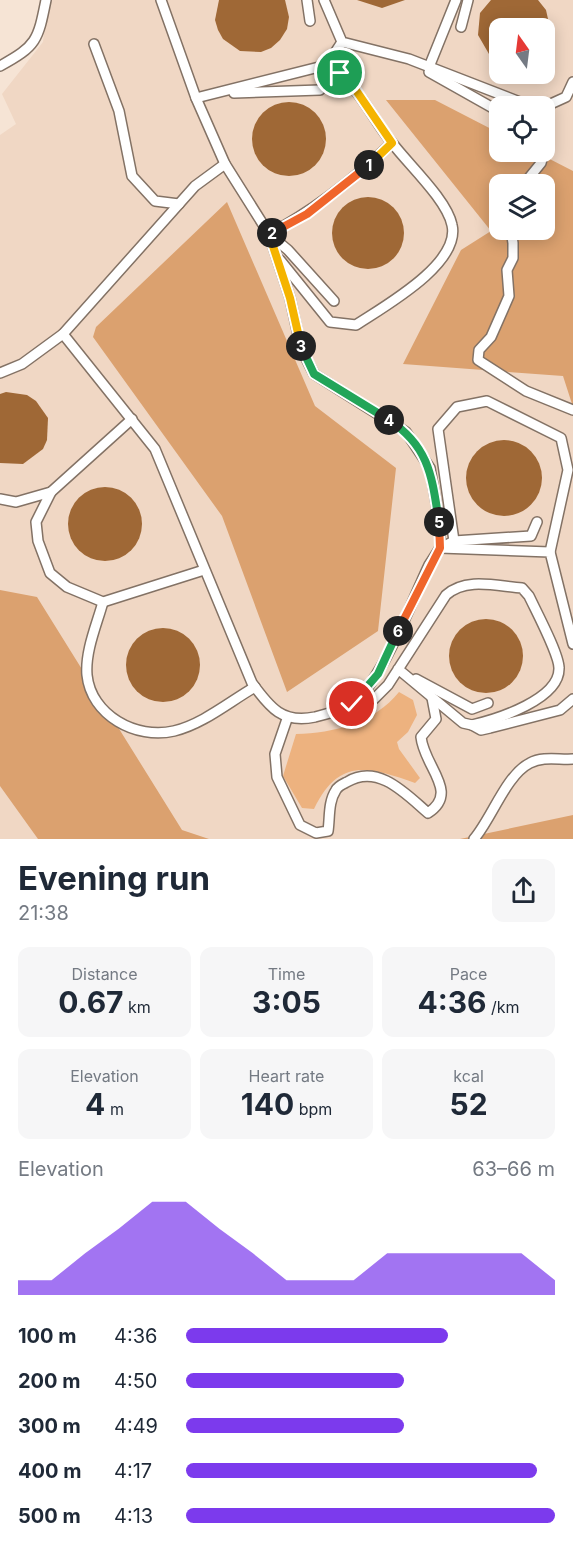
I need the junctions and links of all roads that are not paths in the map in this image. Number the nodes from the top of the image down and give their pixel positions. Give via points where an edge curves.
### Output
1 (46, 0) edge
2 (162, 0) edge
3 (307, 0) edge
4 (324, 0) edge
5 (456, 0) edge
6 (468, 0) edge
7 (310, 21) dead end
8 (461, 27) dead end
9 (342, 42) junction
10 (94, 44) dead end
11 (409, 59) junction
12 (327, 65) junction
13 (0, 66) edge
14 (429, 67) junction
15 (573, 82) edge
16 (320, 90) dead end
17 (504, 96) edge
18 (196, 99) junction
19 (555, 102) edge
20 (489, 106) edge
21 (392, 143) junction
22 (541, 162) edge
23 (225, 164) junction
24 (532, 174) edge
25 (179, 204) junction
26 (269, 234) junction
27 (512, 240) edge
28 (275, 253) junction
29 (333, 301) dead end
30 (63, 334) junction
31 (0, 373) edge
32 (573, 410) edge
33 (132, 419) junction
34 (51, 492) junction
35 (0, 500) edge
36 (537, 522) dead end
37 (454, 541) junction
38 (440, 548) junction
39 (550, 552) junction
40 (204, 570) junction
41 (103, 602) junction
42 (573, 641) edge
43 (255, 687) junction
44 (432, 698) junction
45 (573, 699) edge
46 (488, 703) dead end
47 (352, 704) junction
48 (287, 719) junction
49 (472, 725) junction
50 (573, 759) edge
51 (474, 839) edge

1 - 13 lane via 39,35 29,49
2 - 18 lane
3 - 7 lane
4 - 9 lane
5 - 14 lane
6 - 8 lane
9 - 11 lane
9 - 12 lane
10 - 25 lane via 119,111 132,176 155,201
11 - 14 lane
11 - 20 lane
12 - 18 lane
12 - 21 lane via 351,83
14 - 17 lane
15 - 19 lane via 566,96
16 - 18 lane via 245,92
18 - 23 lane
21 - 26 lane via 307,214
21 - 28 lane via 443,206 453,226 448,249 433,270 356,326 330,322
22 - 24 lane
23 - 25 lane via 195,186
23 - 26 lane
25 - 30 lane
26 - 28 lane
26 - 29 lane
27 - 32 lane via 513,258 507,270 509,296 491,337 479,350 478,360 526,391
28 - 38 lane via 301,348 314,374 406,432 419,448 430,468
30 - 31 lane via 22,364
30 - 33 lane
33 - 34 lane
33 - 40 lane via 155,449
34 - 35 lane via 16,502
34 - 41 lane via 36,522 38,541 50,573 67,587
36 - 37 lane via 531,536
37 - 38 lane
37 - 39 lane via 438,429 457,407 487,401 561,438 566,449 568,470
38 - 39 lane
38 - 47 lane via 378,674
39 - 42 lane
40 - 41 lane
40 - 43 lane
41 - 43 lane via 90,647 87,675 95,699 105,713 124,725 136,730 173,732 196,724
43 - 48 lane via 265,702
44 - 46 lane via 398,669 472,709
44 - 48 lane via 436,719 421,737 423,752 441,785 438,806 428,813 386,779 353,778 336,788 330,803 328,831 316,833 300,825 277,777 275,754
44 - 49 lane via 463,723
45 - 49 lane via 560,710 490,729
47 - 48 lane via 312,717
47 - 49 lane via 374,699 388,685 455,586 522,588 559,666 558,681 541,698
50 - 51 lane via 544,759 519,771

